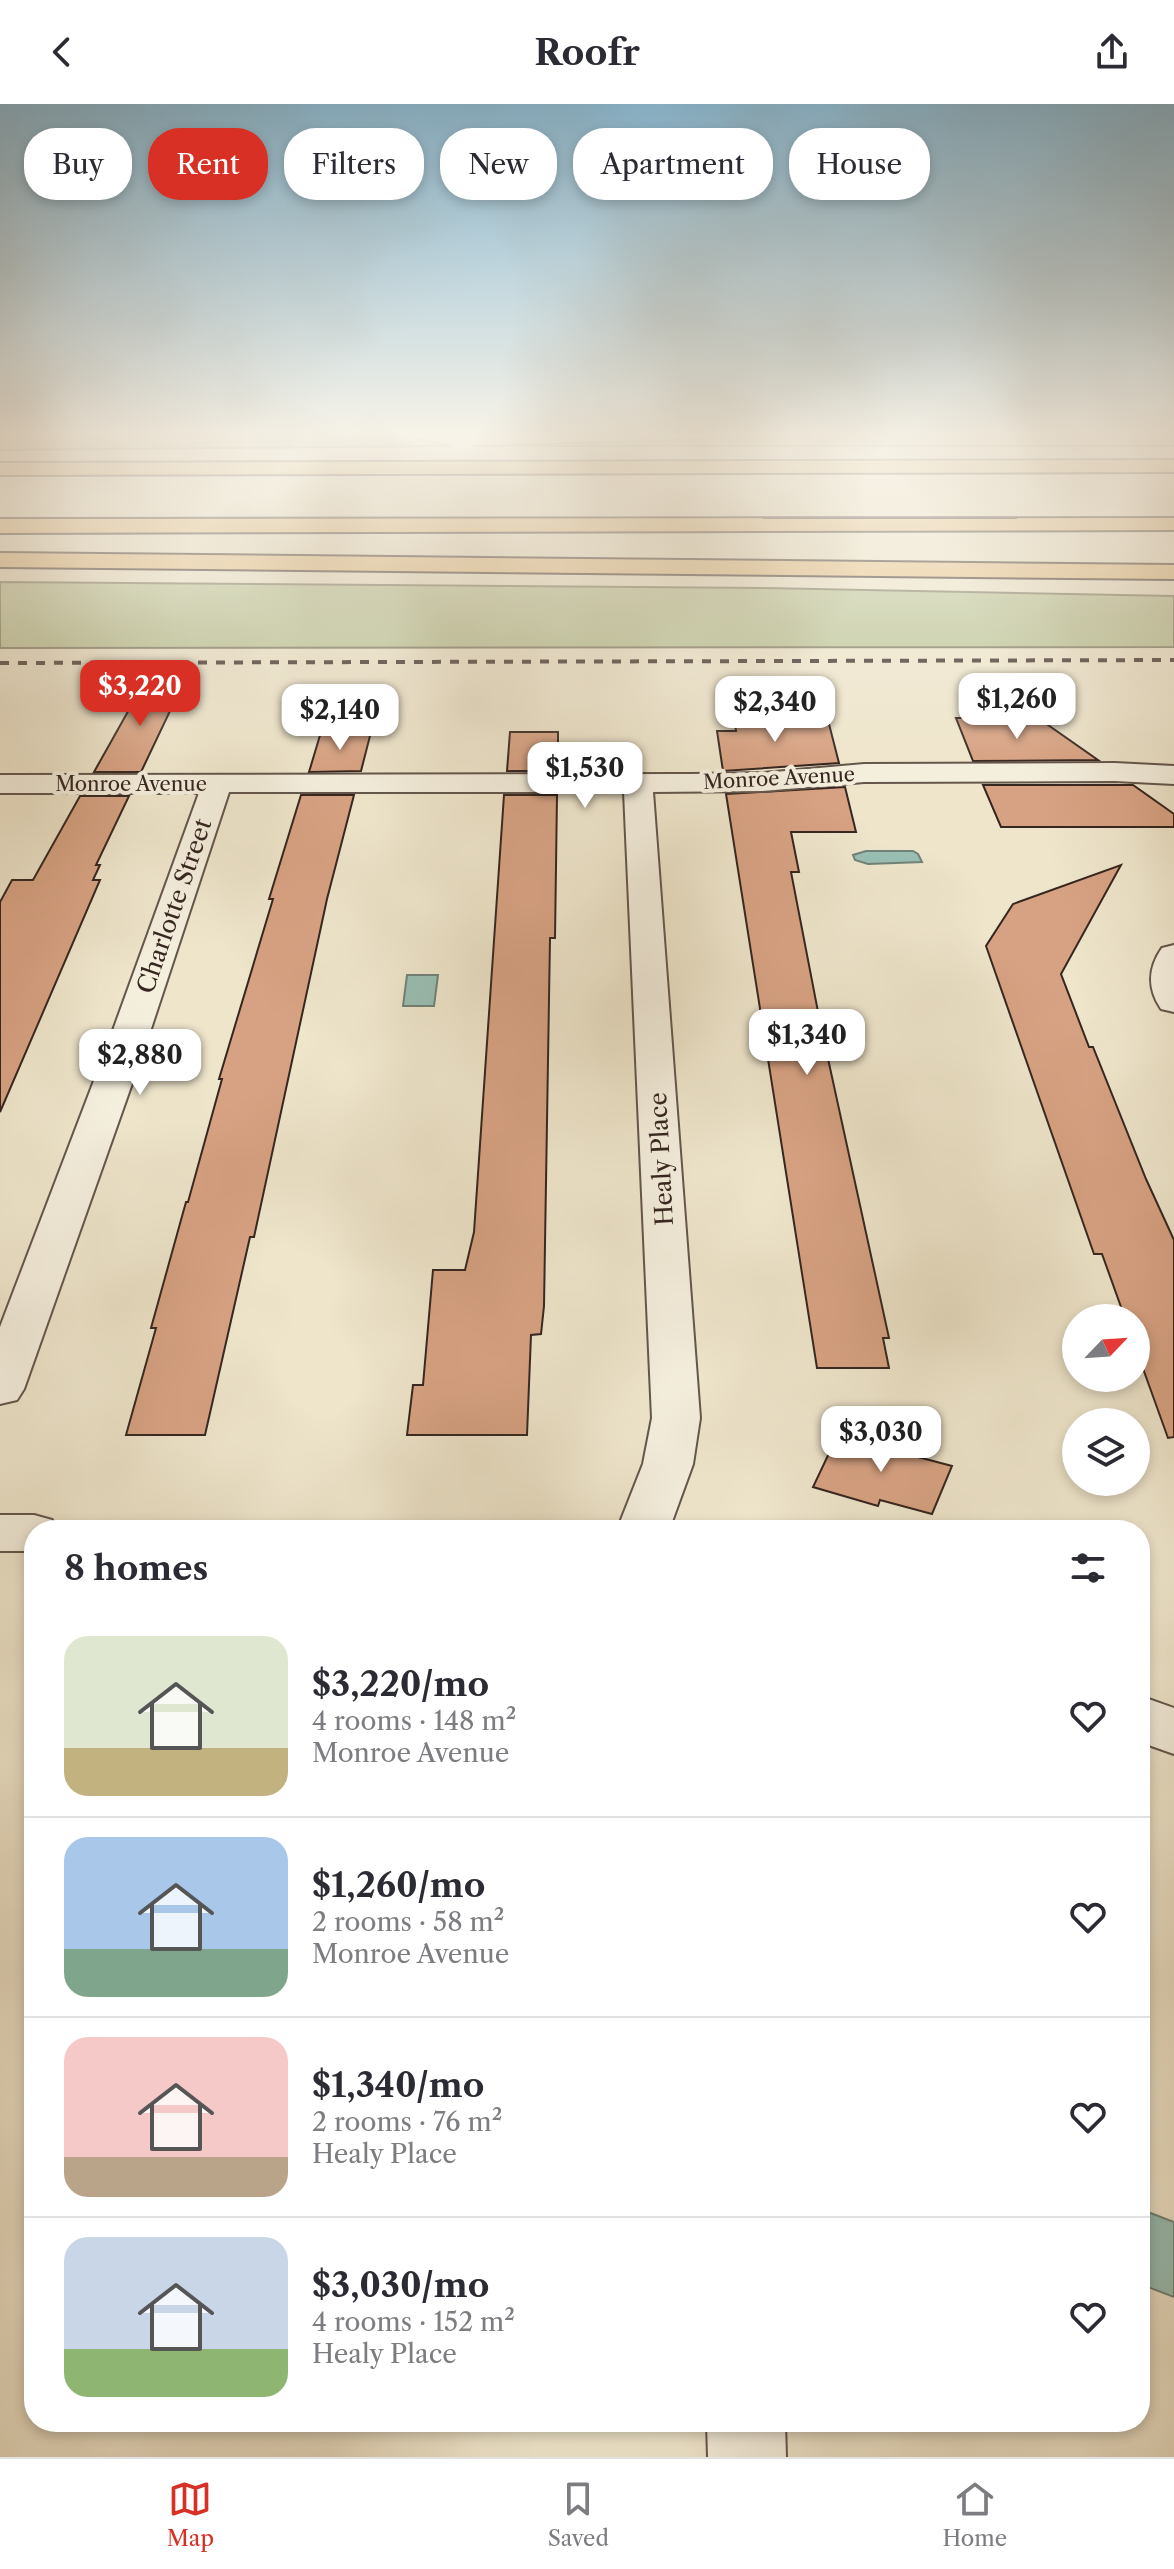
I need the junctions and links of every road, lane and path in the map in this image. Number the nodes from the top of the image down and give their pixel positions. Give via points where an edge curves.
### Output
1 (0, 560) edge
2 (1174, 572) edge
3 (1174, 775) edge
4 (638, 783) junction
5 (0, 784) edge
6 (217, 784) junction
7 (1174, 955) edge
8 (1174, 1001) edge
9 (0, 1389) edge
10 (647, 1520) edge
11 (0, 1533) edge
12 (24, 1533) edge
13 (1150, 1722) edge
14 (1174, 1732) edge
15 (746, 2432) edge
16 (747, 2457) edge

1 - 2 highway
3 - 4 street, Monroe Avenue via 875,773 763,782
4 - 6 street, Monroe Avenue
4 - 10 street, Healy Place via 676,1418 668,1464
5 - 6 street, Monroe Avenue
6 - 9 street, Charlotte Street
7 - 8 street via 1168,987
11 - 12 street
13 - 14 street
15 - 16 street

